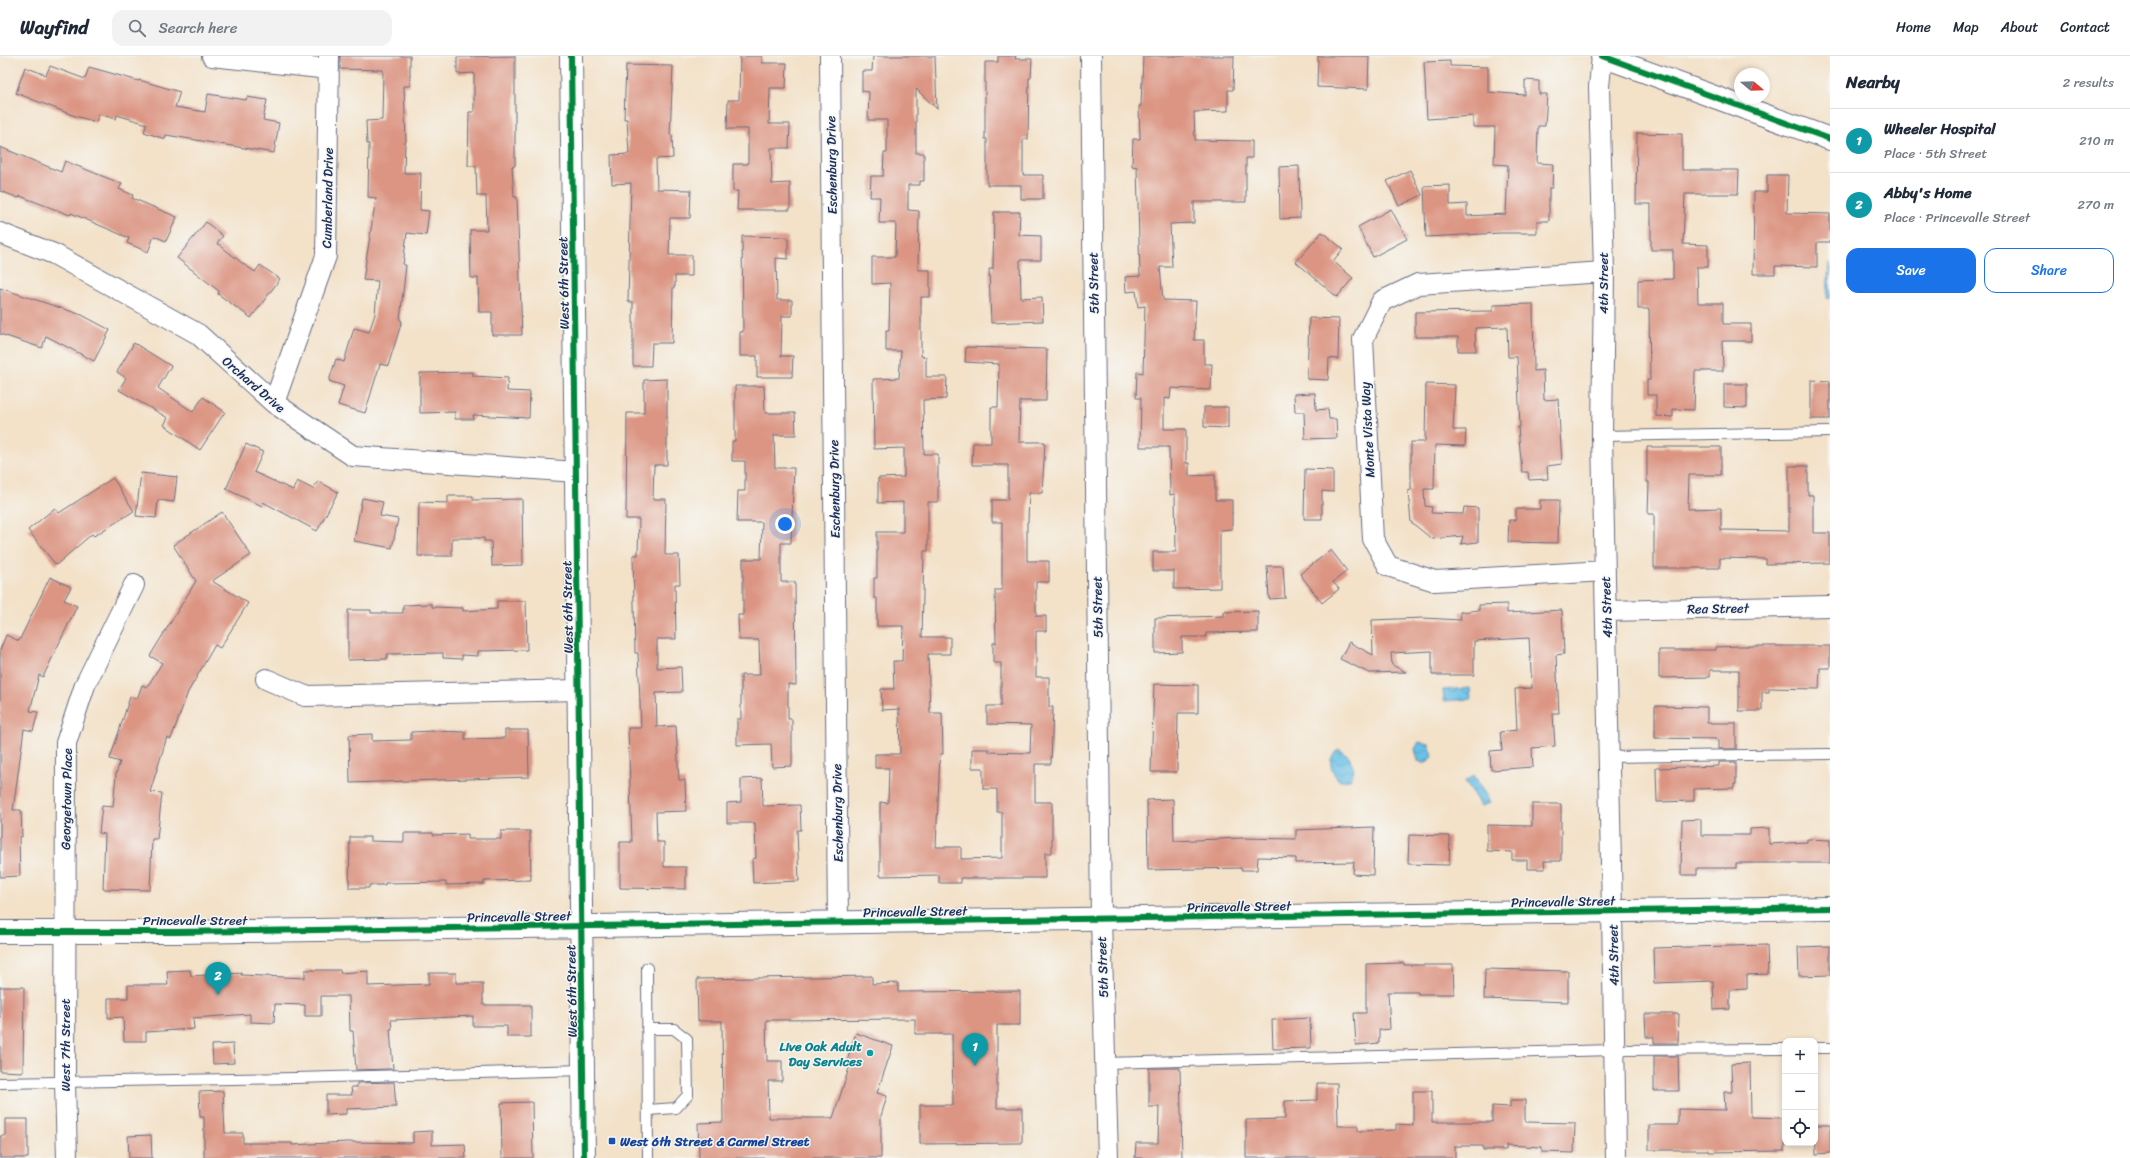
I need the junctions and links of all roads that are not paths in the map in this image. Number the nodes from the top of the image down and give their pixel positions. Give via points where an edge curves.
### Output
1 (212, 56) edge
2 (571, 56) edge
3 (830, 56) edge
4 (1091, 56) edge
5 (1602, 56) edge
6 (329, 63) edge
7 (1830, 139) edge
8 (0, 233) edge
9 (1604, 272) junction
10 (274, 403) junction
11 (1830, 432) edge
12 (1602, 436) junction
13 (576, 472) junction
14 (1605, 571) junction
15 (134, 585) dead end
16 (1830, 606) edge
17 (1607, 611) junction
18 (266, 679) dead end
19 (579, 690) junction
20 (1830, 754) edge
21 (1608, 757) junction
22 (1830, 908) edge
23 (1612, 911) junction
24 (1101, 919) junction
25 (838, 923) junction
26 (581, 926) junction
27 (67, 931) junction
28 (0, 932) edge
29 (647, 968) dead end
30 (647, 1029) junction
31 (1818, 1048) edge
32 (1830, 1048) edge
33 (1782, 1049) edge
34 (1614, 1050) junction
35 (1105, 1063) junction
36 (583, 1070) junction
37 (64, 1082) junction
38 (0, 1083) edge
39 (648, 1110) junction
40 (67, 1158) edge
41 (584, 1158) edge
42 (648, 1158) edge
43 (1108, 1158) edge
44 (1616, 1158) edge

1 - 6 street
2 - 13 street, West 6th Street
3 - 25 street, Eschenburg Drive
4 - 24 street, 5th Street
5 - 7 street
5 - 9 street, 4th Street via 1599,87
6 - 10 street, Cumberland Drive via 326,256
8 - 10 street, Orchard Drive via 54,254 198,334
9 - 12 street, 4th Street
9 - 14 street, Monte Vista Way via 1418,284 1382,301 1363,339 1373,539 1388,566 1435,582
10 - 13 street, Orchard Drive via 353,456
11 - 12 lane
12 - 14 street, 4th Street
13 - 19 street, West 6th Street
14 - 17 street, 4th Street
15 - 27 street, Georgetown Place via 85,685 66,743 64,864
16 - 17 street, Rea Street
17 - 21 street, 4th Street
18 - 19 street via 305,696
19 - 26 street, West 6th Street
20 - 21 lane
21 - 23 street, 4th Street
22 - 23 street, Princevalle Street
23 - 24 street, Princevalle Street
23 - 34 street, 4th Street
24 - 25 street, Princevalle Street
24 - 35 street, 5th Street
25 - 26 street, Princevalle Street
26 - 27 street, Princevalle Street via 177,932
26 - 36 street, West 6th Street
27 - 28 street, Princevalle Street
27 - 37 street, West 7th Street
29 - 30 lane
30 - 39 lane
30 - 39 lane via 674,1029 687,1039 688,1095 676,1108
31 - 32 lane
33 - 34 lane
34 - 35 lane
34 - 44 street, 4th Street
35 - 43 street, 5th Street
36 - 37 lane
36 - 41 street, West 6th Street
37 - 38 lane
37 - 40 street, West 7th Street
39 - 42 lane

